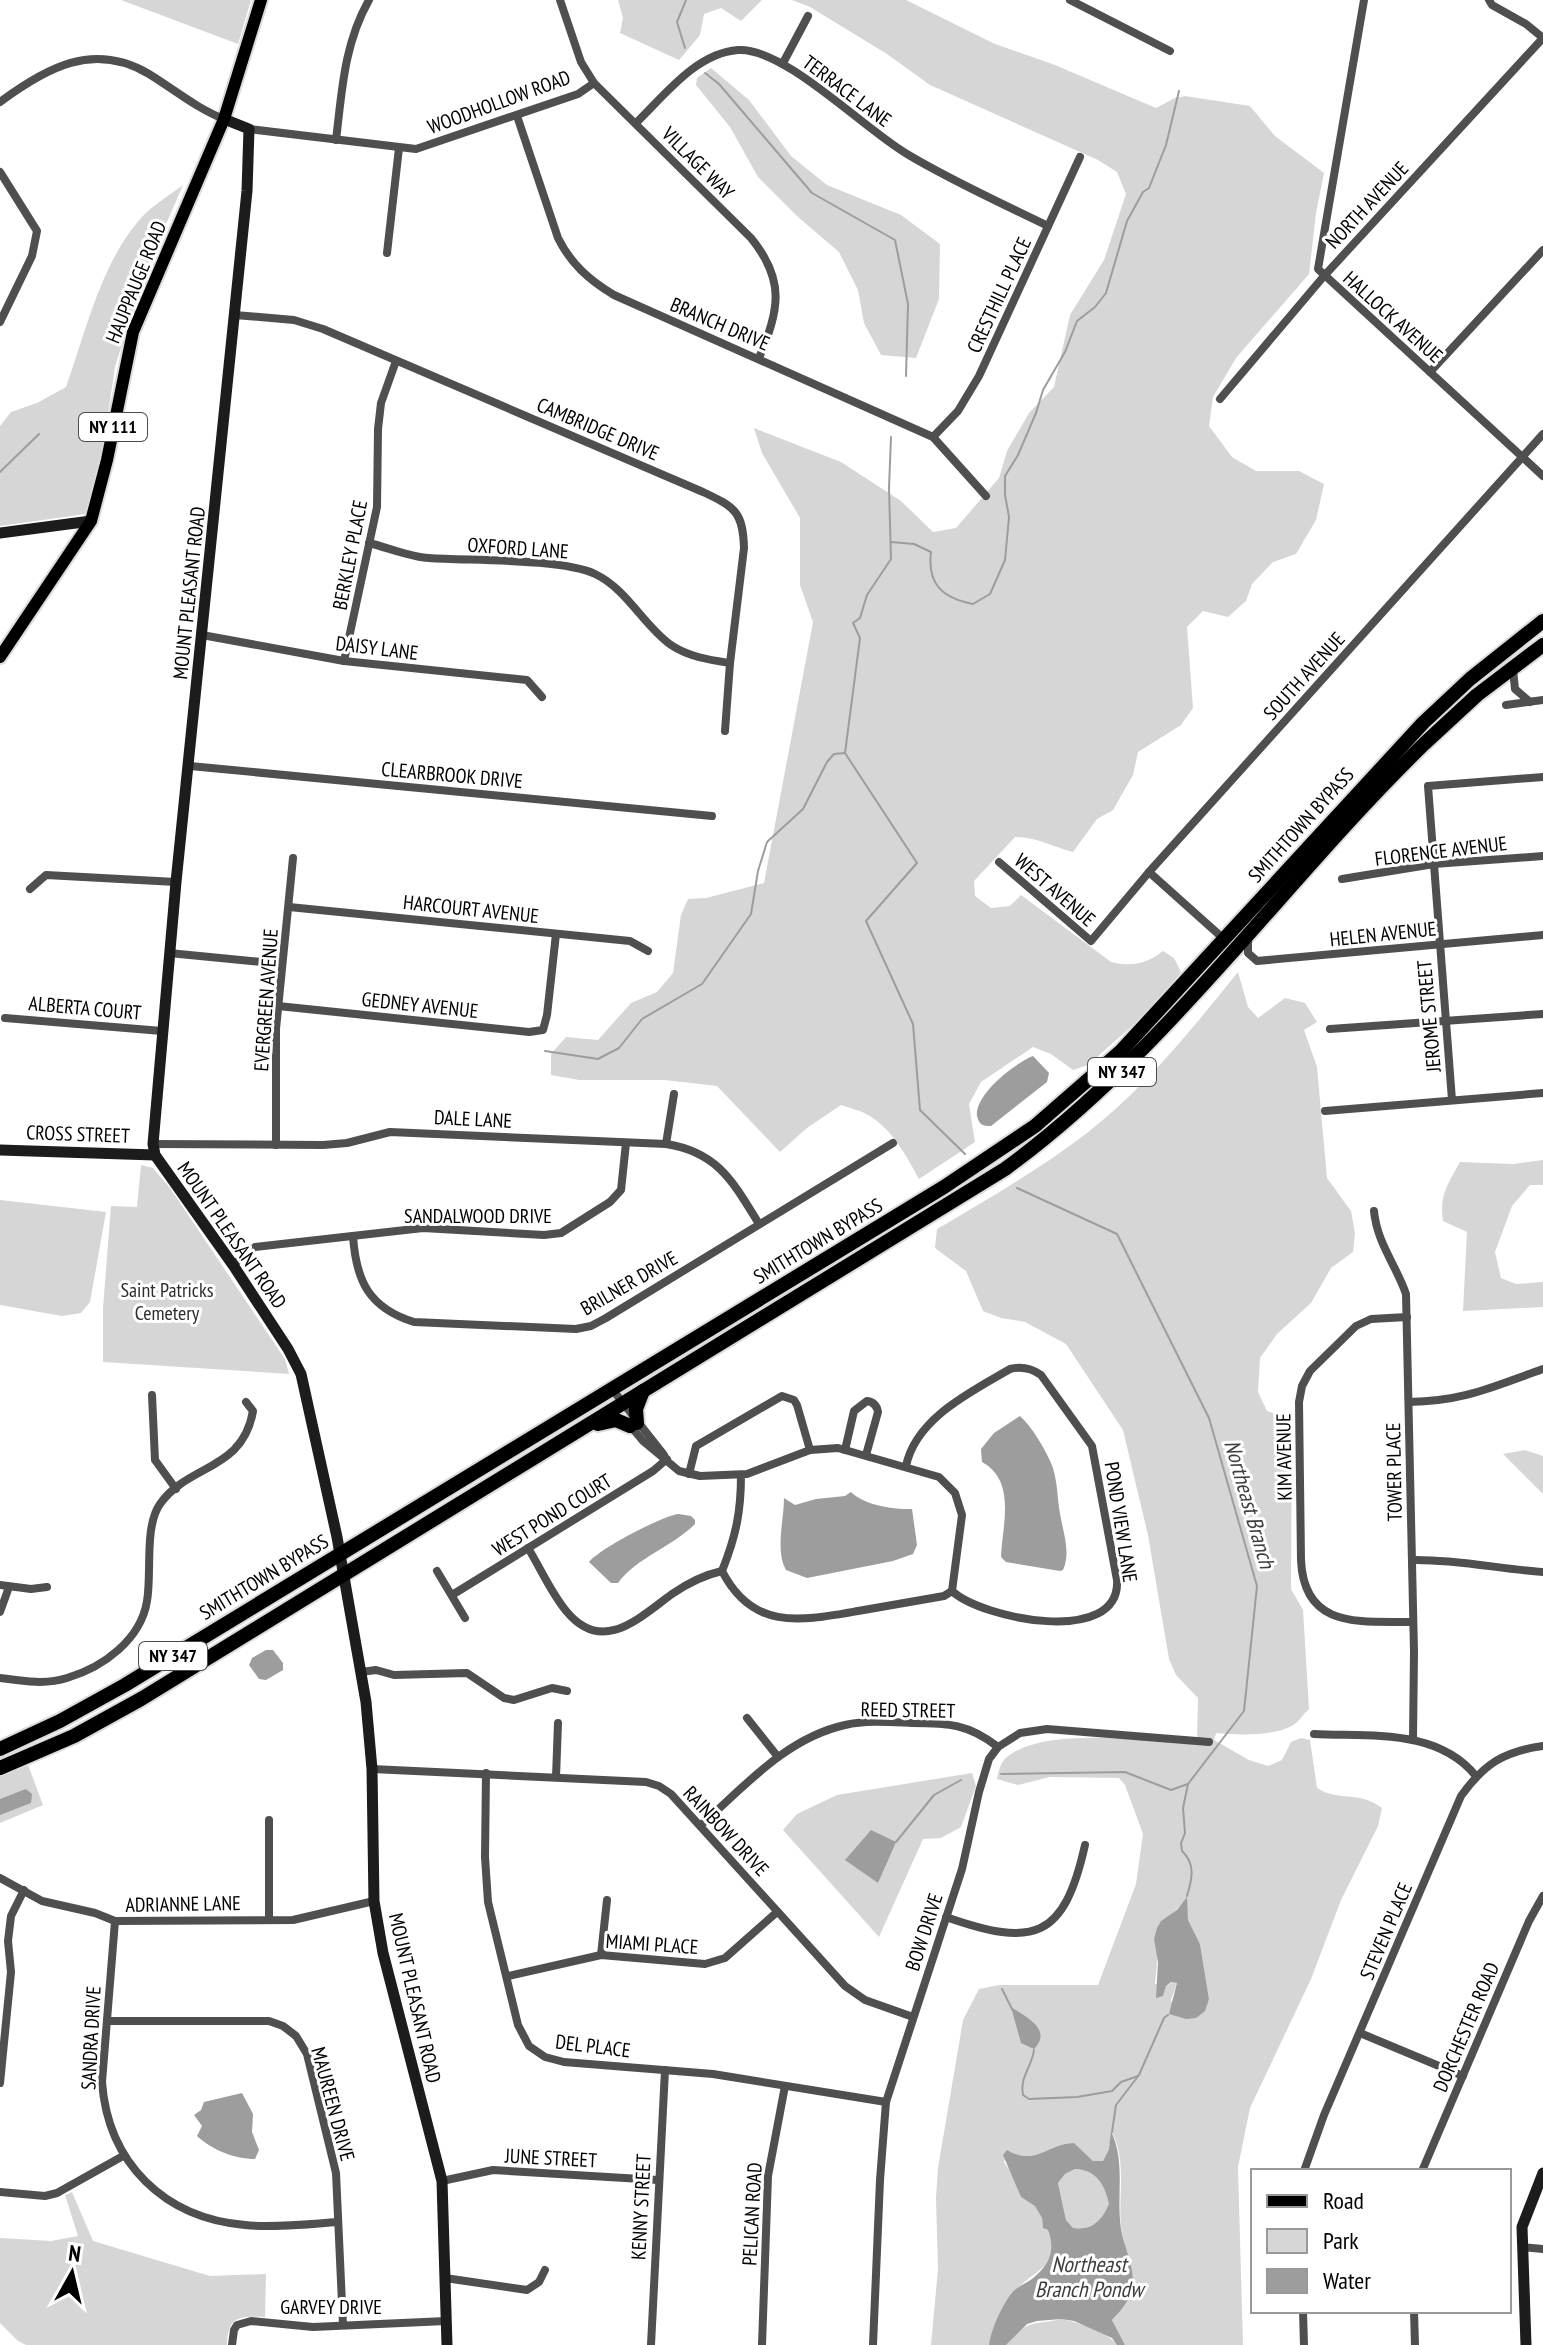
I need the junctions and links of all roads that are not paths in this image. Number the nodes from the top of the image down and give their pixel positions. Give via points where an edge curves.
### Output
1 (261, 0) edge
2 (369, 0) edge
3 (560, 0) edge
4 (1070, 0) edge
5 (1364, 0) edge
6 (1489, 0) edge
7 (808, 16) dead end
8 (1543, 38) edge
9 (1170, 51) dead end
10 (783, 63) junction
11 (594, 83) junction
12 (0, 102) edge
13 (517, 116) junction
14 (224, 119) junction
15 (636, 123) junction
16 (249, 129) junction
17 (336, 140) junction
18 (399, 148) junction
19 (1080, 157) dead end
20 (0, 172) edge
21 (1048, 226) junction
22 (1543, 250) edge
23 (387, 253) dead end
24 (1324, 276) junction
25 (235, 315) junction
26 (0, 322) edge
27 (759, 358) junction
28 (396, 361) junction
29 (1430, 372) junction
30 (1220, 399) dead end
31 (1543, 434) edge
32 (933, 437) junction
33 (1522, 456) junction
34 (1543, 476) edge
35 (986, 496) dead end
36 (91, 521) junction
37 (0, 533) edge
38 (369, 543) junction
39 (1543, 621) edge
40 (202, 635) junction
41 (1543, 645) edge
42 (0, 657) edge
43 (344, 661) junction
44 (730, 663) junction
45 (1513, 667) junction
46 (542, 697) dead end
47 (1543, 700) edge
48 (1530, 702) junction
49 (1506, 705) dead end
50 (725, 731) dead end
51 (190, 766) junction
52 (1543, 777) edge
53 (712, 816) dead end
54 (1543, 856) edge
55 (293, 858) dead end
56 (999, 862) dead end
57 (1434, 864) junction
58 (1149, 872) junction
59 (1342, 879) dead end
60 (176, 882) junction
61 (30, 889) dead end
62 (289, 907) junction
63 (556, 934) junction
64 (1248, 934) junction
65 (1543, 935) edge
66 (1225, 940) junction
67 (1091, 941) joint
68 (1440, 944) junction
69 (648, 951) dead end
70 (169, 953) junction
71 (282, 964) junction
72 (278, 1006) junction
73 (1543, 1014) edge
74 (5, 1018) dead end
75 (1445, 1023) junction
76 (1330, 1029) dead end
77 (162, 1031) junction
78 (1543, 1093) edge
79 (674, 1094) dead end
80 (1452, 1100) junction
81 (1325, 1111) dead end
82 (626, 1143) junction
83 (893, 1143) dead end
84 (666, 1144) junction
85 (276, 1145) junction
86 (0, 1150) edge
87 (154, 1150) junction
88 (1374, 1211) dead end
89 (759, 1224) junction
90 (353, 1236) junction
91 (233, 1265) junction
92 (1407, 1317) junction
93 (1543, 1369) edge
94 (610, 1390) junction
95 (643, 1391) junction
96 (152, 1395) dead end
97 (246, 1402) dead end
98 (1409, 1402) junction
99 (619, 1406) junction
100 (634, 1425) junction
101 (582, 1428) junction
102 (810, 1450) junction
103 (845, 1450) junction
104 (866, 1455) junction
105 (667, 1459) junction
106 (906, 1466) junction
107 (689, 1474) junction
108 (741, 1475) junction
109 (176, 1489) junction
110 (528, 1548) junction
111 (341, 1554) junction
112 (1412, 1560) junction
113 (437, 1571) dead end
114 (722, 1571) junction
115 (1543, 1572) edge
116 (345, 1576) junction
117 (4, 1586) edge
118 (47, 1587) dead end
119 (952, 1591) junction
120 (452, 1595) junction
121 (0, 1612) edge
122 (465, 1618) dead end
123 (1413, 1622) junction
124 (361, 1672) junction
125 (0, 1678) edge
126 (567, 1691) dead end
127 (747, 1718) dead end
128 (558, 1723) dead end
129 (1314, 1734) dead end
130 (1413, 1739) junction
131 (1209, 1742) dead end
132 (1543, 1746) edge
133 (998, 1747) junction
134 (0, 1749) edge
135 (778, 1757) junction
136 (0, 1768) edge
137 (372, 1769) junction
138 (486, 1773) junction
139 (1476, 1776) junction
140 (556, 1777) junction
141 (269, 1820) dead end
142 (701, 1825) junction
143 (1085, 1845) dead end
144 (0, 1878) edge
145 (24, 1890) junction
146 (1543, 1896) edge
147 (607, 1900) dead end
148 (374, 1901) junction
149 (777, 1912) junction
150 (946, 1917) junction
151 (269, 1919) junction
152 (115, 1921) junction
153 (601, 1955) junction
154 (508, 1976) junction
155 (913, 2017) junction
156 (108, 2021) junction
157 (1360, 2033) junction
158 (3, 2042) edge
159 (665, 2070) junction
160 (1463, 2076) junction
161 (0, 2083) edge
162 (785, 2086) junction
163 (886, 2102) junction
164 (123, 2156) junction
165 (1305, 2169) edge
166 (1423, 2169) edge
167 (1543, 2173) edge
168 (658, 2180) junction
169 (442, 2181) junction
170 (0, 2192) edge
171 (338, 2222) junction
172 (1522, 2247) junction
173 (1543, 2249) edge
174 (545, 2270) dead end
175 (445, 2278) junction
176 (1303, 2313) edge
177 (1414, 2313) edge
178 (446, 2321) junction
179 (343, 2325) junction
180 (232, 2345) edge
181 (447, 2345) edge
182 (651, 2345) edge
183 (762, 2345) edge
184 (873, 2345) edge
185 (1304, 2345) edge
186 (1415, 2345) edge
187 (1526, 2345) edge

1 - 14 main road, HAUPPAUGE ROAD / NY 111
2 - 17 street via 346,58
3 - 11 street, VILLAGE WAY via 581,62
4 - 9 street
5 - 24 street, HALLOCK AVENUE via 1318,269
6 - 8 street
7 - 10 street
8 - 24 street, NORTH AVENUE
10 - 15 street, TERRACE LANE via 753,50 721,53 688,73
10 - 21 street, TERRACE LANE via 904,152
11 - 13 street, WOODHOLLOW ROAD
11 - 15 street, VILLAGE WAY
12 - 14 street via 58,65 116,60
13 - 18 street, WOODHOLLOW ROAD via 428,147
13 - 27 street, BRANCH DRIVE via 558,238 577,268 614,295
14 - 16 street, WOODHOLLOW ROAD
14 - 36 main road, HAUPPAUGE ROAD / NY 111 via 133,332
15 - 27 street, VILLAGE WAY via 764,254 774,274 776,308
16 - 17 street, WOODHOLLOW ROAD
16 - 25 street, MOUNT PLEASANT ROAD
17 - 18 street, WOODHOLLOW ROAD
18 - 23 street
19 - 21 street, CRESTHILL PLACE
20 - 26 street via 37,231 37,244
21 - 32 street, CRESTHILL PLACE via 979,376 958,411
22 - 29 street
24 - 29 street, HALLOCK AVENUE
24 - 30 street, NORTH AVENUE
25 - 28 street, CAMBRIDGE DRIVE via 294,320
25 - 40 street, MOUNT PLEASANT ROAD
27 - 32 street, BRANCH DRIVE
28 - 38 street, BERKLEY PLACE via 381,403 377,507
28 - 44 street, CAMBRIDGE DRIVE via 703,492 739,514 744,548
29 - 33 street, HALLOCK AVENUE
31 - 33 street, SOUTH AVENUE
32 - 35 street, BRANCH DRIVE
33 - 34 street, HALLOCK AVENUE
33 - 58 street, SOUTH AVENUE
36 - 37 street
36 - 42 main road, HAUPPAUGE ROAD / NY 111
38 - 43 street, BERKLEY PLACE
38 - 44 street, OXFORD LANE via 425,558 574,567 594,573 671,645
39 - 66 highway, SMITHTOWN BYPASS / NY 347 via 1423,723
40 - 43 street, DAISY LANE
40 - 51 street, MOUNT PLEASANT ROAD
41 - 45 highway, SMITHTOWN BYPASS / NY 347
43 - 46 street, DAISY LANE via 527,680
44 - 50 street, CAMBRIDGE DRIVE
45 - 48 street via 1514,686
45 - 64 highway, SMITHTOWN BYPASS / NY 347 via 1408,759
47 - 48 street
48 - 49 street
51 - 53 street, CLEARBROOK DRIVE
51 - 60 street, MOUNT PLEASANT ROAD
52 - 57 street, JEROME STREET via 1428,786
54 - 57 street, FLORENCE AVENUE
55 - 62 street, EVERGREEN AVENUE
56 - 67 street, WEST AVENUE
57 - 59 street, FLORENCE AVENUE
57 - 68 street, JEROME STREET
58 - 66 street
58 - 67 street, SOUTH AVENUE
60 - 61 street via 46,875
60 - 70 street, MOUNT PLEASANT ROAD
62 - 63 street, HARCOURT AVENUE
62 - 71 street, EVERGREEN AVENUE
63 - 69 street, HARCOURT AVENUE via 630,941
63 - 72 street, GEDNEY AVENUE via 543,1030
64 - 68 street, HELEN AVENUE via 1248,953 1257,961
64 - 95 highway, SMITHTOWN BYPASS / NY 347 via 1128,1065 1037,1146
65 - 68 street, HELEN AVENUE
66 - 94 highway, SMITHTOWN BYPASS / NY 347 via 1108,1064 1020,1138
68 - 75 street, JEROME STREET
70 - 71 street
70 - 77 street, MOUNT PLEASANT ROAD
71 - 72 street, EVERGREEN AVENUE
72 - 85 street, EVERGREEN AVENUE
73 - 75 street
74 - 77 street, ALBERTA COURT
75 - 76 street
75 - 80 street, JEROME STREET
77 - 87 street, MOUNT PLEASANT ROAD
78 - 80 street
79 - 84 street
80 - 81 street
82 - 84 street, DALE LANE
82 - 85 street, DALE LANE via 390,1132 347,1143
82 - 90 street, SANDALWOOD DRIVE via 621,1190 561,1233 423,1228
83 - 89 street, BRILNER DRIVE
84 - 89 street, DALE LANE via 713,1161
85 - 87 street, DALE LANE
86 - 87 street, CROSS STREET
87 - 91 street, MOUNT PLEASANT ROAD
88 - 92 street, TOWER PLACE via 1376,1233 1406,1294
89 - 90 street, BRILNER DRIVE via 606,1318 563,1330 398,1317 377,1302 361,1280
90 - 91 street, SANDALWOOD DRIVE via 255,1247
91 - 111 street, MOUNT PLEASANT ROAD via 299,1367
92 - 98 street, TOWER PLACE
92 - 123 street, KIM AVENUE via 1371,1319 1356,1326 1310,1371 1302,1386 1301,1560 1306,1589 1328,1613 1346,1620
93 - 98 street via 1461,1398
94 - 99 street
94 - 111 highway, SMITHTOWN BYPASS / NY 347
95 - 99 highway, SMITHTOWN BYPASS / NY 347
95 - 100 highway
96 - 109 street via 155,1460
97 - 109 street via 253,1411 250,1426 233,1452
98 - 112 street, TOWER PLACE
99 - 100 street
99 - 101 highway, SMITHTOWN BYPASS / NY 347
100 - 101 highway via 616,1420
100 - 105 street
101 - 116 highway, SMITHTOWN BYPASS / NY 347
102 - 103 street
102 - 107 street via 797,1405 782,1396 696,1446
102 - 108 street
103 - 104 street
103 - 104 street via 854,1411 867,1401 878,1412
104 - 106 street
105 - 107 street
105 - 110 street, WEST POND COURT
106 - 119 street via 939,1477 959,1503
106 - 119 street, POND VIEW LANE via 915,1441 949,1407 1017,1367 1041,1375 1092,1446 1117,1580 1110,1606 1093,1616 1045,1622 968,1603
107 - 108 street
108 - 114 street via 736,1536
109 - 125 street via 154,1518 147,1599 136,1633 127,1643 67,1678
110 - 114 street via 574,1619 608,1632 634,1623 692,1582
110 - 120 street, WEST POND COURT
111 - 116 street, MOUNT PLEASANT ROAD
111 - 134 highway, SMITHTOWN BYPASS / NY 347 via 104,1698
112 - 115 street via 1456,1560
112 - 123 street, TOWER PLACE
113 - 120 street
114 - 119 street via 749,1606 790,1619 809,1620
116 - 124 street, MOUNT PLEASANT ROAD
116 - 136 highway, SMITHTOWN BYPASS / NY 347 via 96,1725
117 - 118 street
117 - 121 street
120 - 122 street
123 - 130 street, TOWER PLACE
124 - 126 street via 467,1673 514,1700 552,1688
124 - 137 street, MOUNT PLEASANT ROAD
127 - 135 street
128 - 140 street
129 - 130 street
130 - 139 street via 1447,1750
131 - 133 street via 1047,1729 1020,1733
132 - 139 street, STEVEN PLACE via 1503,1756
133 - 135 street, REED STREET via 960,1725 870,1722 812,1736
133 - 150 street, BOW DRIVE via 983,1774
135 - 142 street, REED STREET
137 - 138 street, RAINBOW DRIVE
137 - 148 street, MOUNT PLEASANT ROAD
138 - 140 street, RAINBOW DRIVE
138 - 154 street, DEL PLACE via 485,1879
139 - 157 street, STEVEN PLACE via 1461,1796
140 - 142 street, RAINBOW DRIVE via 659,1786
141 - 151 street
142 - 149 street, RAINBOW DRIVE
143 - 150 street via 1071,1894 1048,1926 1009,1934
144 - 145 street, ADRIANNE LANE
145 - 152 street, ADRIANNE LANE via 42,1901
145 - 158 street via 11,1916
146 - 160 street, DORCHESTER ROAD
147 - 153 street
148 - 151 street, ADRIANNE LANE via 293,1920
148 - 169 street, MOUNT PLEASANT ROAD
149 - 153 street, MIAMI PLACE via 725,1958 705,1964
149 - 155 street, RAINBOW DRIVE via 845,1986 865,2000
150 - 155 street, BOW DRIVE
151 - 152 street, ADRIANNE LANE
152 - 156 street, SANDRA DRIVE
153 - 154 street, MIAMI PLACE
154 - 159 street, DEL PLACE via 518,2025 529,2046 545,2057
155 - 163 street, BOW DRIVE
156 - 164 street, SANDRA DRIVE via 104,2107
156 - 171 street, MAUREEN DRIVE via 269,2021 296,2036 307,2054 336,2173
157 - 160 street
157 - 165 street, STEVEN PLACE
158 - 161 street
159 - 162 street, DEL PLACE
159 - 168 street, KENNY STREET
160 - 166 street, DORCHESTER ROAD
162 - 163 street, DEL PLACE
162 - 183 street, PELICAN ROAD via 768,2176
163 - 184 street, BOW DRIVE
164 - 170 street via 57,2193
164 - 171 street, SANDRA DRIVE via 162,2195 215,2220 247,2226
167 - 172 street via 1522,2227
168 - 169 street, JUNE STREET via 493,2170
168 - 182 street, KENNY STREET
169 - 175 street, MOUNT PLEASANT ROAD
171 - 179 street, MAUREEN DRIVE
172 - 173 street
172 - 187 street
174 - 175 street via 527,2290
175 - 178 street, MOUNT PLEASANT ROAD
176 - 185 street
177 - 186 street
178 - 179 street, GARVEY DRIVE
178 - 181 street, MOUNT PLEASANT ROAD
179 - 180 street, GARVEY DRIVE via 243,2322 234,2330

